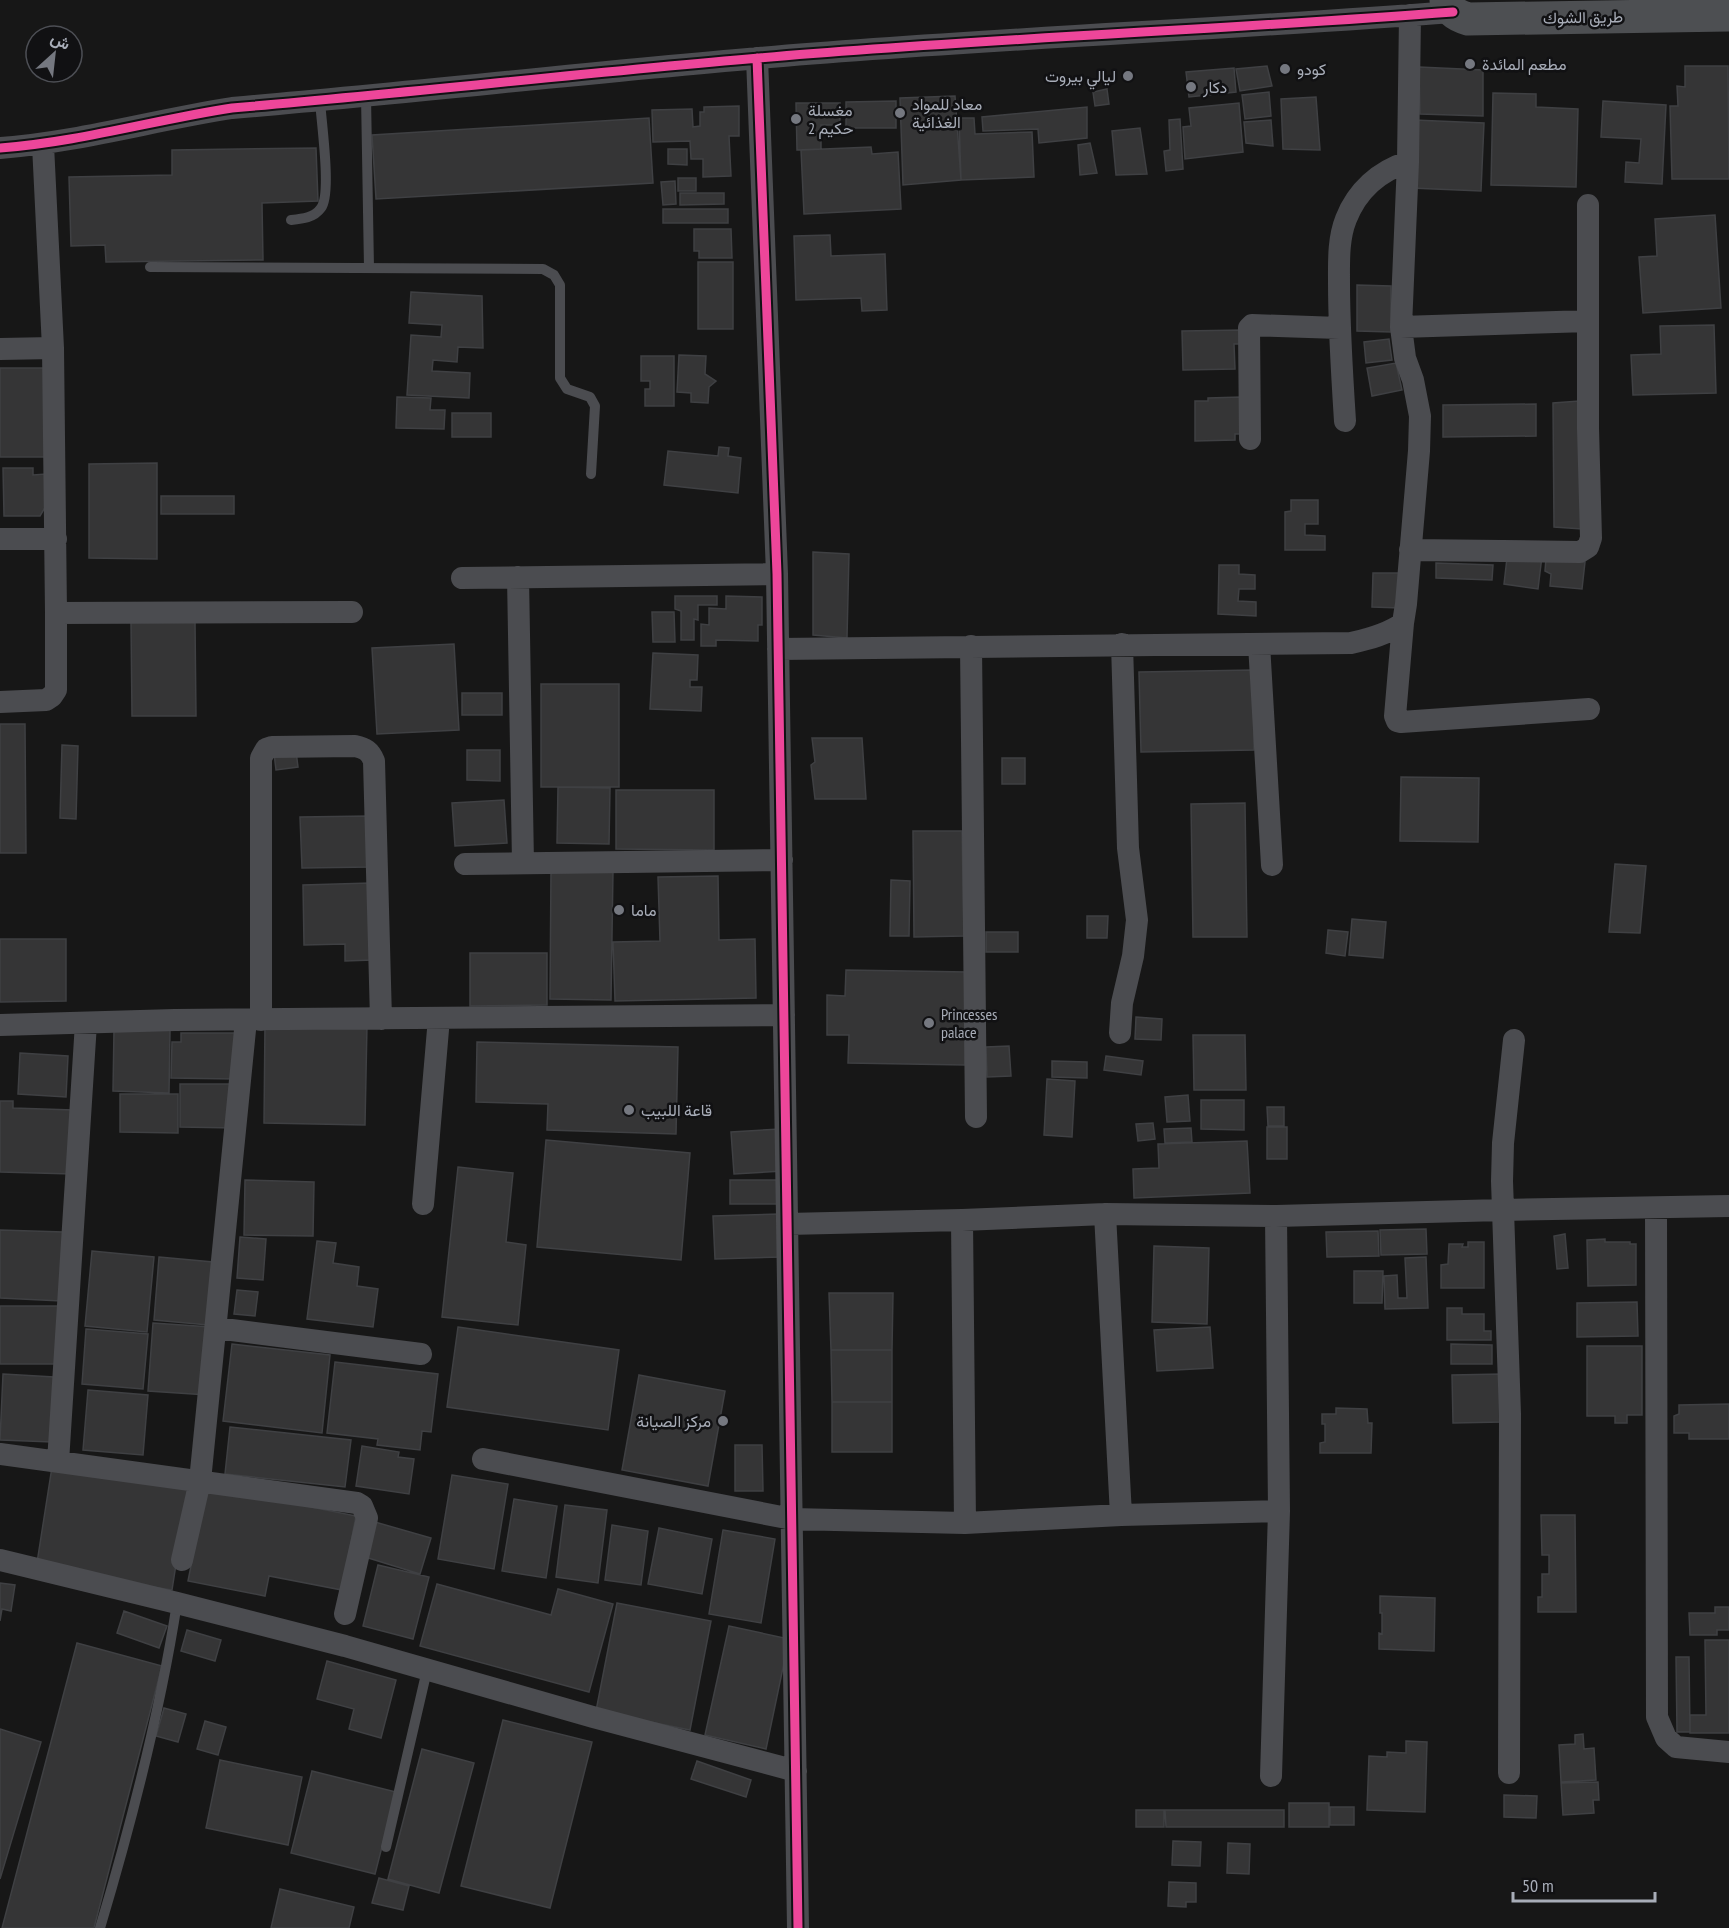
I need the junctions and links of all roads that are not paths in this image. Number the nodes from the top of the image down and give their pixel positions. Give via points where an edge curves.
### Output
1 (1449, 6) edge
2 (1410, 15) junction
3 (1729, 15) edge
4 (757, 58) junction
5 (366, 96) junction
6 (320, 100) junction
7 (43, 144) junction
8 (0, 148) edge
9 (1407, 162) junction
10 (1588, 205) dead end
11 (291, 220) dead end
12 (150, 267) dead end
13 (369, 268) junction
14 (1588, 321) junction
15 (1401, 327) junction
16 (1339, 328) junction
17 (53, 348) junction
18 (0, 349) edge
19 (1345, 421) dead end
20 (1250, 439) dead end
21 (591, 474) dead end
22 (0, 539) edge
23 (56, 539) junction
24 (1410, 550) junction
25 (777, 574) junction
26 (518, 577) junction
27 (462, 578) dead end
28 (352, 612) dead end
29 (56, 613) junction
30 (1402, 623) junction
31 (1122, 644) junction
32 (1259, 644) junction
33 (972, 646) junction
34 (778, 649) junction
35 (0, 702) edge
36 (1589, 709) dead end
37 (782, 860) junction
38 (523, 863) junction
39 (465, 864) dead end
40 (1272, 865) dead end
41 (784, 1015) junction
42 (439, 1018) junction
43 (381, 1019) junction
44 (253, 1020) junction
45 (86, 1023) junction
46 (0, 1025) edge
47 (1120, 1033) dead end
48 (1514, 1040) dead end
49 (976, 1117) dead end
50 (423, 1204) dead end
51 (1729, 1206) edge
52 (1656, 1208) junction
53 (1502, 1210) junction
54 (1105, 1214) junction
55 (1276, 1216) junction
56 (962, 1220) junction
57 (787, 1224) junction
58 (216, 1328) junction
59 (421, 1354) dead end
60 (0, 1454) edge
61 (483, 1459) dead end
62 (58, 1462) junction
63 (200, 1481) junction
64 (1279, 1510) junction
65 (1121, 1515) junction
66 (792, 1519) junction
67 (965, 1523) junction
68 (0, 1560) edge
69 (182, 1560) dead end
70 (177, 1603) junction
71 (345, 1614) dead end
72 (427, 1670) junction
73 (1729, 1752) edge
74 (796, 1771) junction
75 (1509, 1773) dead end
76 (1271, 1776) dead end
77 (386, 1847) dead end
78 (100, 1928) edge
79 (798, 1928) edge

1 - 2 street
1 - 3 main road, طريق الشوك via 1457,16 1468,19
2 - 4 street
2 - 9 street
4 - 5 street
4 - 25 street
5 - 6 street
5 - 13 lane
6 - 7 street via 190,114
6 - 11 lane via 325,201 308,218
7 - 8 street
7 - 17 street
9 - 15 street
9 - 16 street via 1371,182 1345,221 1339,251
10 - 14 street
12 - 13 lane
13 - 21 lane via 529,268 554,275 560,285 560,378 567,389 590,397 595,406
14 - 15 street
14 - 24 street via 1588,547 1580,552
15 - 24 street via 1420,416
16 - 19 street
16 - 20 street via 1249,328
17 - 18 street
17 - 23 street
22 - 23 street
23 - 29 street
24 - 30 street
25 - 26 street
25 - 34 street
26 - 27 street
26 - 38 street
28 - 29 street
29 - 35 street via 56,690 46,700
30 - 32 street via 1351,643
30 - 36 street via 1397,721
31 - 32 street
31 - 33 street
31 - 47 street via 1128,848 1137,920
32 - 40 street
33 - 34 street
33 - 49 street
34 - 37 street
37 - 38 street
37 - 41 street
38 - 39 street
41 - 42 street
41 - 57 street
42 - 43 street
42 - 50 street
43 - 44 street
43 - 44 street via 374,761 367,750 355,746 272,747 261,758
44 - 45 street
44 - 58 street
45 - 46 street
45 - 62 street
48 - 53 street via 1503,1143
51 - 52 street
52 - 53 street
52 - 73 street via 1657,1717 1666,1738 1676,1747
53 - 55 street
53 - 75 street via 1510,1414
54 - 55 street
54 - 56 street
54 - 65 street
55 - 64 street
56 - 57 street
56 - 67 street
57 - 66 street
58 - 59 street
58 - 63 street
60 - 62 street
61 - 66 street
62 - 63 street
63 - 69 street
63 - 71 street via 362,1506 367,1518
64 - 65 street
64 - 76 street
65 - 67 street
66 - 67 street
66 - 74 street
68 - 70 street
70 - 72 street
70 - 78 lane via 168,1665
72 - 74 street
72 - 77 lane
74 - 79 street

